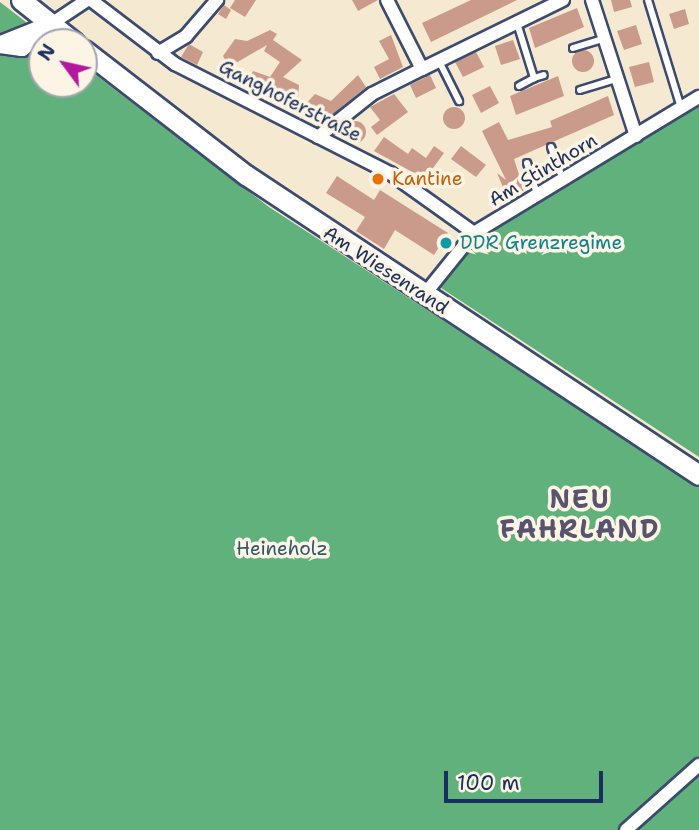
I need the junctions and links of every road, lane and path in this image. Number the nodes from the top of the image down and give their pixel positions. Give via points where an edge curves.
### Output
1 (21, 0) edge
2 (89, 0) edge
3 (217, 0) edge
4 (387, 0) edge
5 (563, 0) edge
6 (592, 0) edge
7 (648, 0) edge
8 (517, 21) junction
9 (51, 24) junction
10 (56, 28) edge
11 (605, 38) junction
12 (573, 48) dead end
13 (158, 53) junction
14 (98, 61) edge
15 (439, 61) junction
16 (422, 69) junction
17 (544, 75) dead end
18 (534, 78) junction
19 (617, 79) junction
20 (519, 86) dead end
21 (580, 90) dead end
22 (699, 97) edge
23 (459, 101) dead end
24 (681, 110) junction
25 (318, 136) junction
26 (636, 136) junction
27 (551, 147) dead end
28 (527, 163) dead end
29 (563, 180) junction
30 (538, 196) junction
31 (474, 233) junction
32 (424, 295) junction
33 (699, 475) edge
34 (699, 765) edge
35 (626, 830) edge

1 - 9 main road
2 - 9 street, Ganghoferstraße
2 - 13 street, Ganghoferstraße via 112,10
3 - 13 street via 194,29
4 - 16 street
5 - 8 street
6 - 11 street
7 - 24 lane
8 - 15 street
8 - 18 lane
9 - 10 main road
11 - 12 lane
11 - 19 street
13 - 25 street, Ganghoferstraße
14 - 32 main road, Am Wiesenrand via 246,175
15 - 16 street
15 - 23 lane
16 - 25 street via 372,94
17 - 18 lane
18 - 20 lane
19 - 21 lane
19 - 26 street
22 - 24 street, Am Stinthorn
24 - 26 street, Am Stinthorn
25 - 31 street, Ganghoferstraße via 390,173
26 - 29 street, Am Stinthorn
27 - 29 lane
28 - 30 lane
29 - 30 street, Am Stinthorn
30 - 31 street, Am Stinthorn
31 - 32 street, Am Stinthorn
32 - 33 main road, Am Wiesenrand
34 - 35 street

